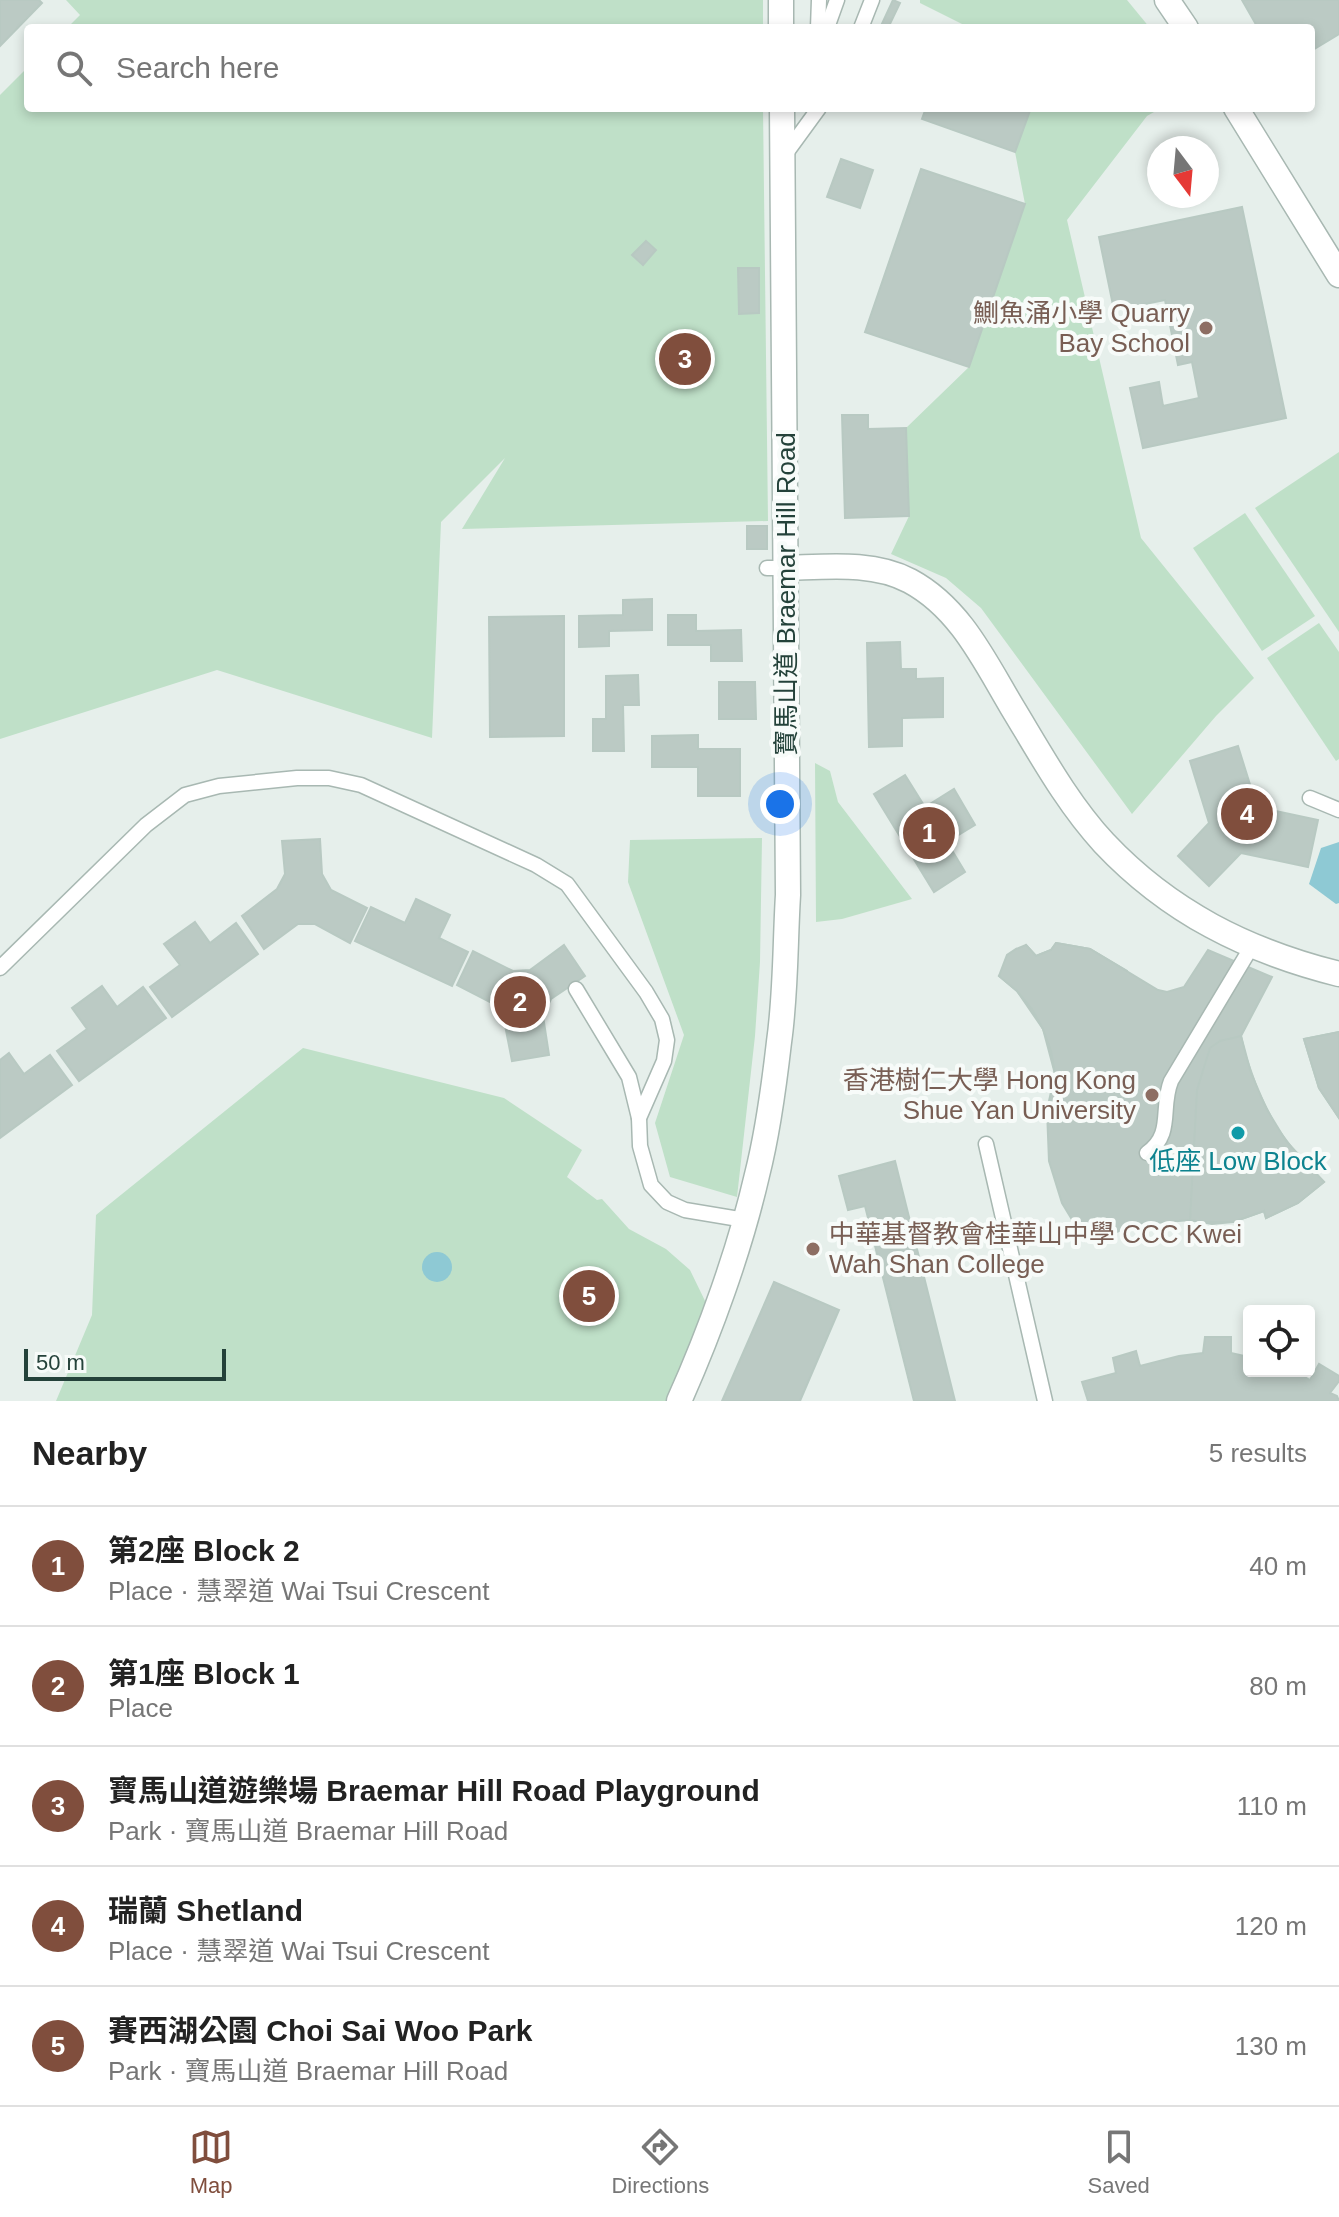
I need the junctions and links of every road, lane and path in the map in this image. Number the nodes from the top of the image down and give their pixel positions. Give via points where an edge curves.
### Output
1 (781, 0) edge
2 (819, 0) edge
3 (837, 0) edge
4 (872, 0) edge
5 (1167, 0) edge
6 (781, 24) edge
7 (818, 24) edge
8 (828, 24) edge
9 (863, 24) edge
10 (1183, 24) edge
11 (782, 112) edge
12 (816, 112) edge
13 (1238, 112) edge
14 (783, 157) junction
15 (1339, 275) edge
16 (776, 568) junction
17 (1310, 798) dead end
18 (1339, 810) edge
19 (1252, 946) junction
20 (0, 968) edge
21 (1339, 974) edge
22 (576, 989) dead end
23 (639, 1118) junction
24 (986, 1144) dead end
25 (1147, 1153) dead end
26 (745, 1220) junction
27 (679, 1401) edge
28 (1045, 1401) edge

1 - 6 street
2 - 7 lane
3 - 8 lane
4 - 9 lane
5 - 10 street
11 - 14 street, 寶馬山道 Braemar Hill Road
12 - 14 lane
13 - 15 street
14 - 16 street, 寶馬山道 Braemar Hill Road
16 - 19 street via 887,571 944,605 967,632 1054,775 1102,841 1142,880 1198,919
16 - 26 street, 寶馬山道 Braemar Hill Road via 786,961 780,1040 758,1175
17 - 18 lane
19 - 21 street
19 - 25 lane via 1171,1081 1165,1132
20 - 23 lane via 146,825 185,795 297,778 344,780 536,865 567,884 662,1019 664,1061
22 - 23 lane via 629,1077
23 - 26 lane via 640,1146 659,1195 685,1210
24 - 28 lane
26 - 27 street, 寶馬山道 Braemar Hill Road

